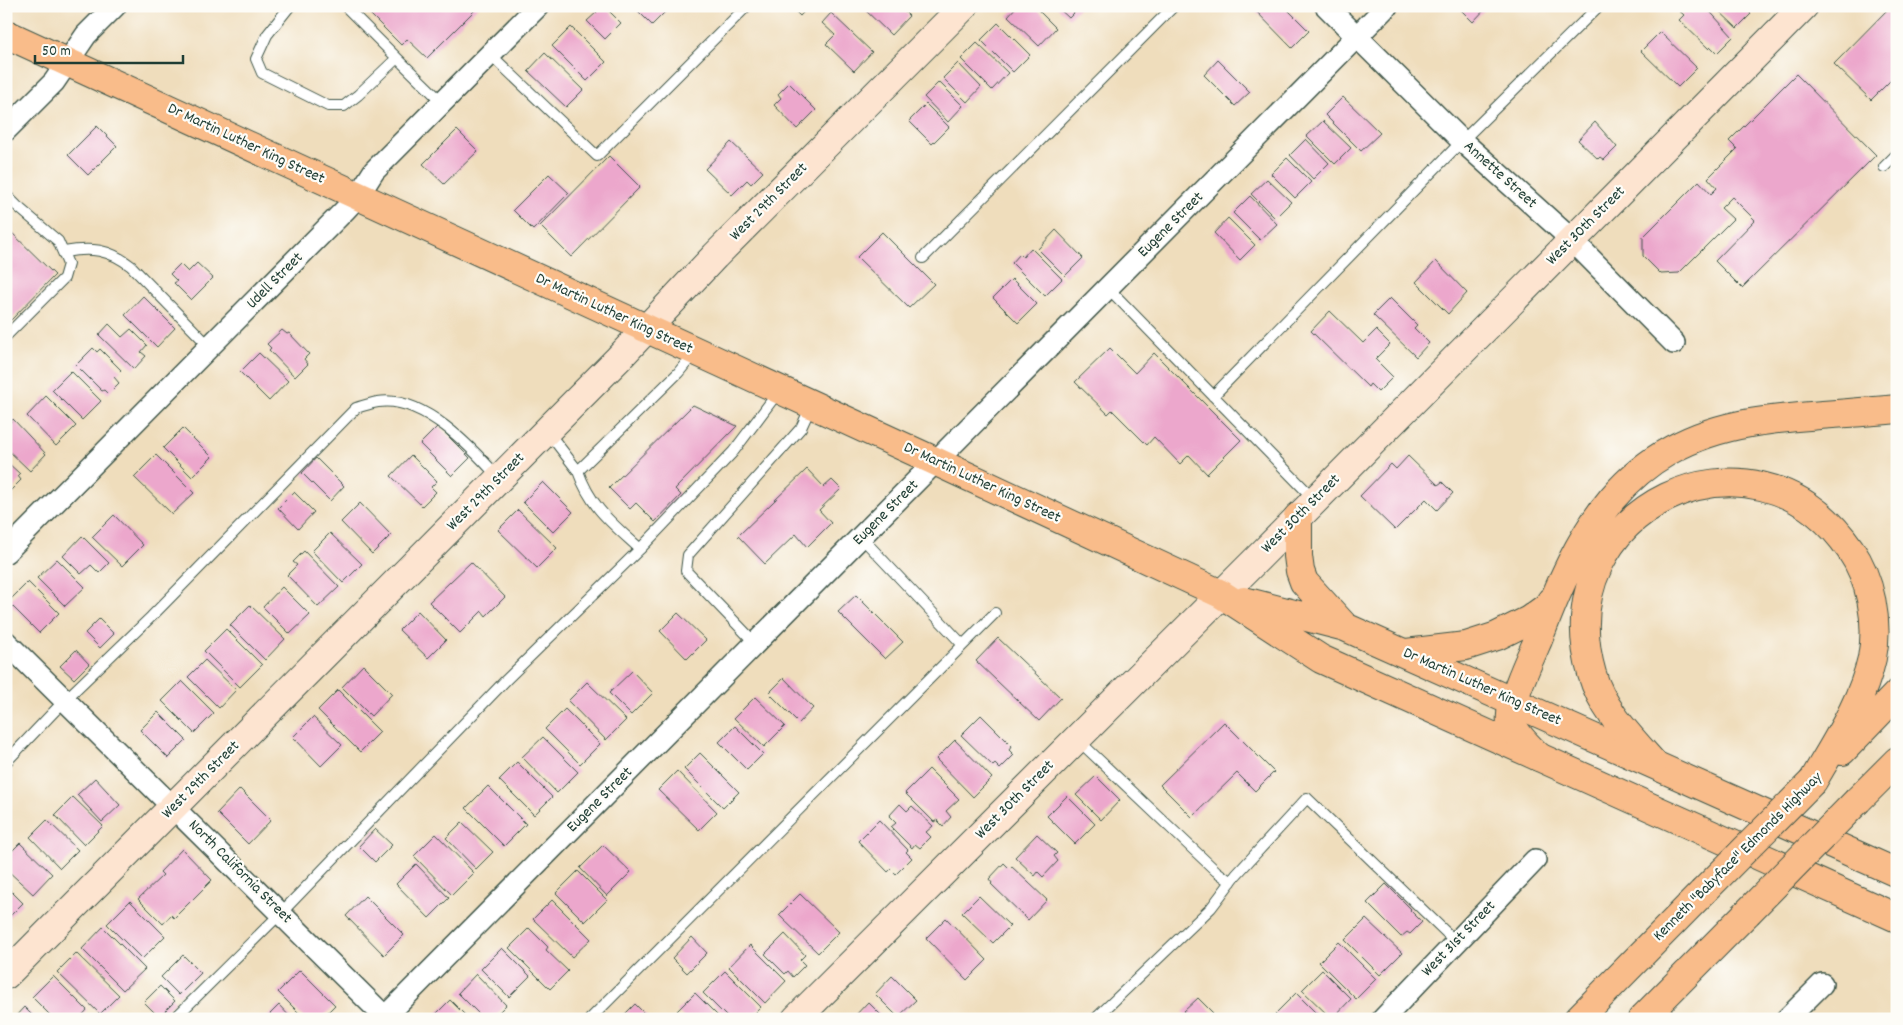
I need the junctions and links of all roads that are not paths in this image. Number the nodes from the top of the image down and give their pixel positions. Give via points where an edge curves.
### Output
1 (115, 6) edge
2 (290, 6) edge
3 (345, 6) edge
4 (538, 6) edge
5 (747, 6) edge
6 (964, 6) edge
7 (1174, 6) edge
8 (1326, 6) edge
9 (1387, 6) edge
10 (1598, 6) edge
11 (1804, 6) edge
12 (6, 34) edge
13 (1357, 36) junction
14 (490, 54) junction
15 (397, 58) junction
16 (69, 62) junction
17 (442, 102) junction
18 (6, 130) edge
19 (1462, 140) junction
20 (1897, 154) edge
21 (1884, 167) dead end
22 (6, 194) edge
23 (358, 196) junction
24 (1572, 240) junction
25 (64, 252) junction
26 (923, 258) dead end
27 (1108, 288) junction
28 (645, 329) junction
29 (6, 336) edge
30 (1674, 343) dead end
31 (210, 347) junction
32 (696, 352) junction
33 (780, 390) junction
34 (1213, 396) junction
35 (812, 405) junction
36 (1897, 409) edge
37 (547, 430) junction
38 (937, 462) junction
39 (578, 470) junction
40 (499, 479) junction
41 (1306, 508) junction
42 (862, 538) junction
43 (640, 549) junction
44 (6, 552) edge
45 (1221, 594) junction
46 (1554, 598) junction
47 (995, 613) dead end
48 (1345, 627) junction
49 (6, 642) edge
50 (756, 644) junction
51 (963, 645) junction
52 (1406, 653) junction
53 (1897, 694) edge
54 (65, 700) junction
55 (1514, 701) junction
56 (1077, 738) junction
57 (1539, 757) junction
58 (1897, 761) edge
59 (6, 762) edge
60 (1653, 763) junction
61 (1813, 781) junction
62 (174, 807) junction
63 (1535, 860) dead end
64 (1897, 873) edge
65 (1231, 882) junction
66 (281, 913) junction
67 (1897, 918) edge
68 (1456, 942) junction
69 (6, 975) edge
70 (1822, 984) dead end
71 (385, 1018) edge
72 (174, 1019) edge
73 (590, 1019) edge
74 (796, 1019) edge
75 (1095, 1019) edge
76 (1383, 1019) edge
77 (1578, 1019) edge
78 (1642, 1019) edge
79 (1787, 1019) edge

1 - 16 street via 86,35
2 - 15 lane via 267,35 256,59 262,73 328,106 344,106
3 - 15 lane
4 - 14 street, Udell Street
5 - 14 lane via 597,156
6 - 28 main road, West 29th Street
7 - 26 lane
8 - 13 street, Annette Street
9 - 13 street, Eugene Street
10 - 19 lane
11 - 24 main road, West 30th Street
12 - 16 main road, Dr Martin Luther King Street
13 - 19 street, Annette Street
13 - 27 street, Eugene Street
14 - 17 street, Udell Street
15 - 17 lane
16 - 18 street via 54,82
16 - 23 main road, Dr Martin Luther King Street
17 - 23 street, Udell Street via 374,171
19 - 24 street, Annette Street
19 - 34 lane
20 - 21 lane
22 - 25 lane via 58,241
23 - 28 main road, Dr Martin Luther King Street
23 - 31 street, Udell Street
24 - 30 street, Annette Street
24 - 41 main road, West 30th Street
25 - 29 lane via 68,264 64,278
25 - 31 lane via 95,250 117,255
27 - 34 lane
27 - 38 street, Eugene Street
28 - 32 main road, Dr Martin Luther King Street
28 - 37 main road, West 29th Street
31 - 44 street, Udell Street
32 - 33 main road, Dr Martin Luther King Street
32 - 39 lane
33 - 35 main road, Dr Martin Luther King Street
33 - 43 lane via 733,452
34 - 41 lane
35 - 38 main road, Dr Martin Luther King Street
35 - 50 lane via 801,428 688,555 686,571
36 - 46 main road via 1748,423 1702,434 1671,449 1647,464 1604,507 1584,536
37 - 39 lane
37 - 40 main road, West 29th Street
38 - 42 street, Eugene Street
38 - 45 main road, Dr Martin Luther King Street
39 - 43 lane via 595,506
40 - 54 lane via 444,425 423,411 397,402 379,401 356,408
40 - 62 main road, West 29th Street
41 - 45 main road, West 30th Street
41 - 48 main road via 1298,556 1300,571 1304,582
42 - 50 street, Eugene Street
42 - 51 lane
43 - 66 lane via 506,680
45 - 48 main road, Dr Martin Luther King Street
45 - 56 main road, West 30th Street
45 - 57 main road, Dr Martin Luther King Street via 1321,659
46 - 52 main road via 1529,620 1497,636 1466,646
46 - 55 main road
47 - 51 lane
48 - 52 main road, Dr Martin Luther King Street
49 - 54 street, North California Street
50 - 71 street, Eugene Street
51 - 73 lane
52 - 55 main road, Dr Martin Luther King Street
53 - 61 main road, Kenneth "Babyface" Edmonds Highway
54 - 59 lane
54 - 62 street, North California Street
55 - 57 main road via 1511,720 1514,729
55 - 60 main road, Dr Martin Luther King Street
56 - 65 lane
56 - 74 main road, West 30th Street
57 - 67 main road, Dr Martin Luther King Street
58 - 78 main road, bridge
60 - 61 main road via 1618,723 1592,674 1584,617 1592,580 1603,555 1620,533 1654,503 1696,486 1742,483 1786,494 1817,513 1849,546 1868,587 1874,623 1872,656 1864,685 1850,718
60 - 64 main road, Dr Martin Luther King Street
61 - 77 main road, Kenneth "Babyface" Edmonds Highway, bridge
62 - 66 street, North California Street
62 - 69 main road, West 29th Street
63 - 68 street, West 31st Street
65 - 68 lane via 1307,798
65 - 75 lane via 1210,908
66 - 71 street, North California Street
66 - 72 lane
68 - 76 street, West 31st Street
70 - 79 street

